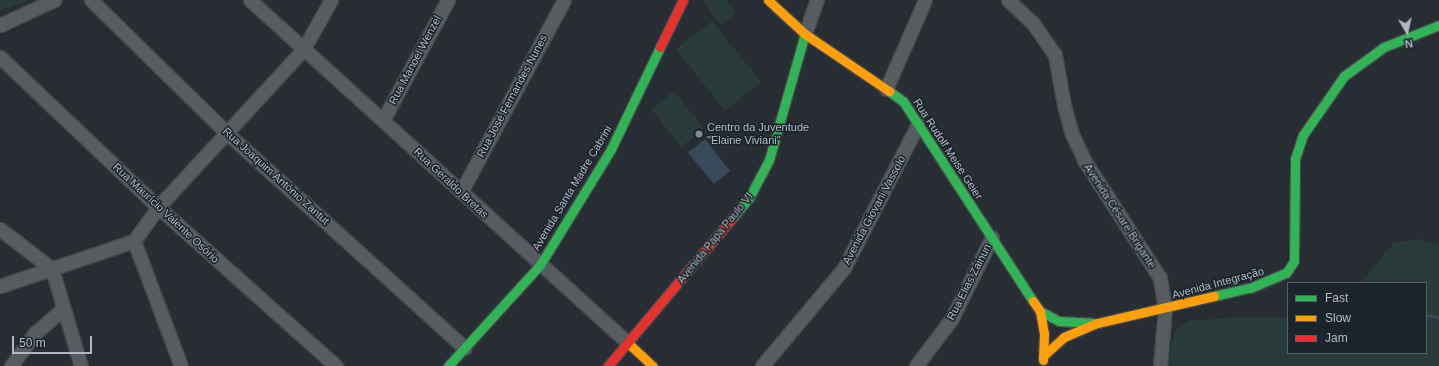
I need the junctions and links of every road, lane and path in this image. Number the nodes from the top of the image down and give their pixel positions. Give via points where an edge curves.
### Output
1 (54, 0) edge
2 (91, 0) edge
3 (250, 0) edge
4 (331, 0) edge
5 (448, 0) edge
6 (564, 0) edge
7 (683, 0) edge
8 (768, 0) edge
9 (817, 0) edge
10 (925, 0) edge
11 (1008, 0) edge
12 (0, 25) edge
13 (1439, 25) edge
14 (805, 34) junction
15 (303, 50) junction
16 (0, 57) edge
17 (886, 89) junction
18 (383, 120) junction
19 (918, 124) junction
20 (228, 134) junction
21 (461, 192) junction
22 (158, 207) junction
23 (0, 229) edge
24 (992, 237) junction
25 (134, 241) junction
26 (540, 265) junction
27 (52, 269) junction
28 (0, 286) edge
29 (63, 309) junction
30 (1166, 309) junction
31 (1040, 311) junction
32 (1097, 324) junction
33 (628, 344) junction
34 (465, 348) junction
35 (1043, 356) junction
36 (11, 366) edge
37 (81, 366) edge
38 (181, 366) edge
39 (336, 366) edge
40 (448, 366) edge
41 (608, 366) edge
42 (653, 366) edge
43 (762, 366) edge
44 (916, 366) edge
45 (1042, 366) edge
46 (1160, 366) edge

1 - 12 street
2 - 20 street, Rua Joaquim António Zantut
3 - 15 street, Rua Geraldo Bretas
4 - 15 street
5 - 18 street, Rua Manoel Wenzel
6 - 21 street, Rua José Fernandes Nunes
7 - 26 main road, Avenida Santa Madre Cabrini via 611,149
8 - 14 main road, Rua Rudolf Meise Geier
9 - 14 street, Avenida Papa Paulo VI
10 - 17 street
11 - 30 street, Avenida Césare Brigante via 1032,22 1055,55 1072,134 1090,172 1160,278
13 - 30 main road, Avenida Integração via 1410,35 1364,61 1344,76 1312,120 1303,135 1295,159 1293,188 1296,248 1294,261 1286,273 1250,288
14 - 17 main road, Rua Rudolf Meise Geier via 868,80
14 - 33 main road, Avenida Papa Paulo VI via 769,160 749,198
15 - 18 street, Rua Geraldo Bretas
15 - 20 street
16 - 22 street, Rua Maurício Valente Osório
17 - 19 main road, Rua Rudolf Meise Geier via 903,101
18 - 21 street, Rua Geraldo Bretas
19 - 24 main road, Rua Rudolf Meise Geier
19 - 43 street, Avenida Giovani Vassolo via 844,268
20 - 22 street
20 - 34 street, Rua Joaquim António Zantut
21 - 26 street, Rua Geraldo Bretas
22 - 25 street
22 - 39 street, Rua Maurício Valente Osório
23 - 27 street
24 - 31 main road, Rua Rudolf Meise Geier
24 - 44 street, Rua Elias Zainun via 952,318
25 - 27 street
25 - 38 street
26 - 33 street, Rua Geraldo Bretas
26 - 34 main road, Avenida Santa Madre Cabrini
27 - 28 street
27 - 29 street
29 - 36 street via 35,333
29 - 37 street
30 - 32 main road, Avenida Integração
30 - 46 street, Avenida Césare Brigante
31 - 32 main road, Avenida Integração via 1060,321
31 - 35 main road via 1044,333
32 - 35 main road, Avenida Integração via 1064,337
33 - 41 main road, Avenida Papa Paulo VI
33 - 42 main road, Rua Geraldo Bretas
34 - 40 main road, Avenida Santa Madre Cabrini
35 - 45 main road

